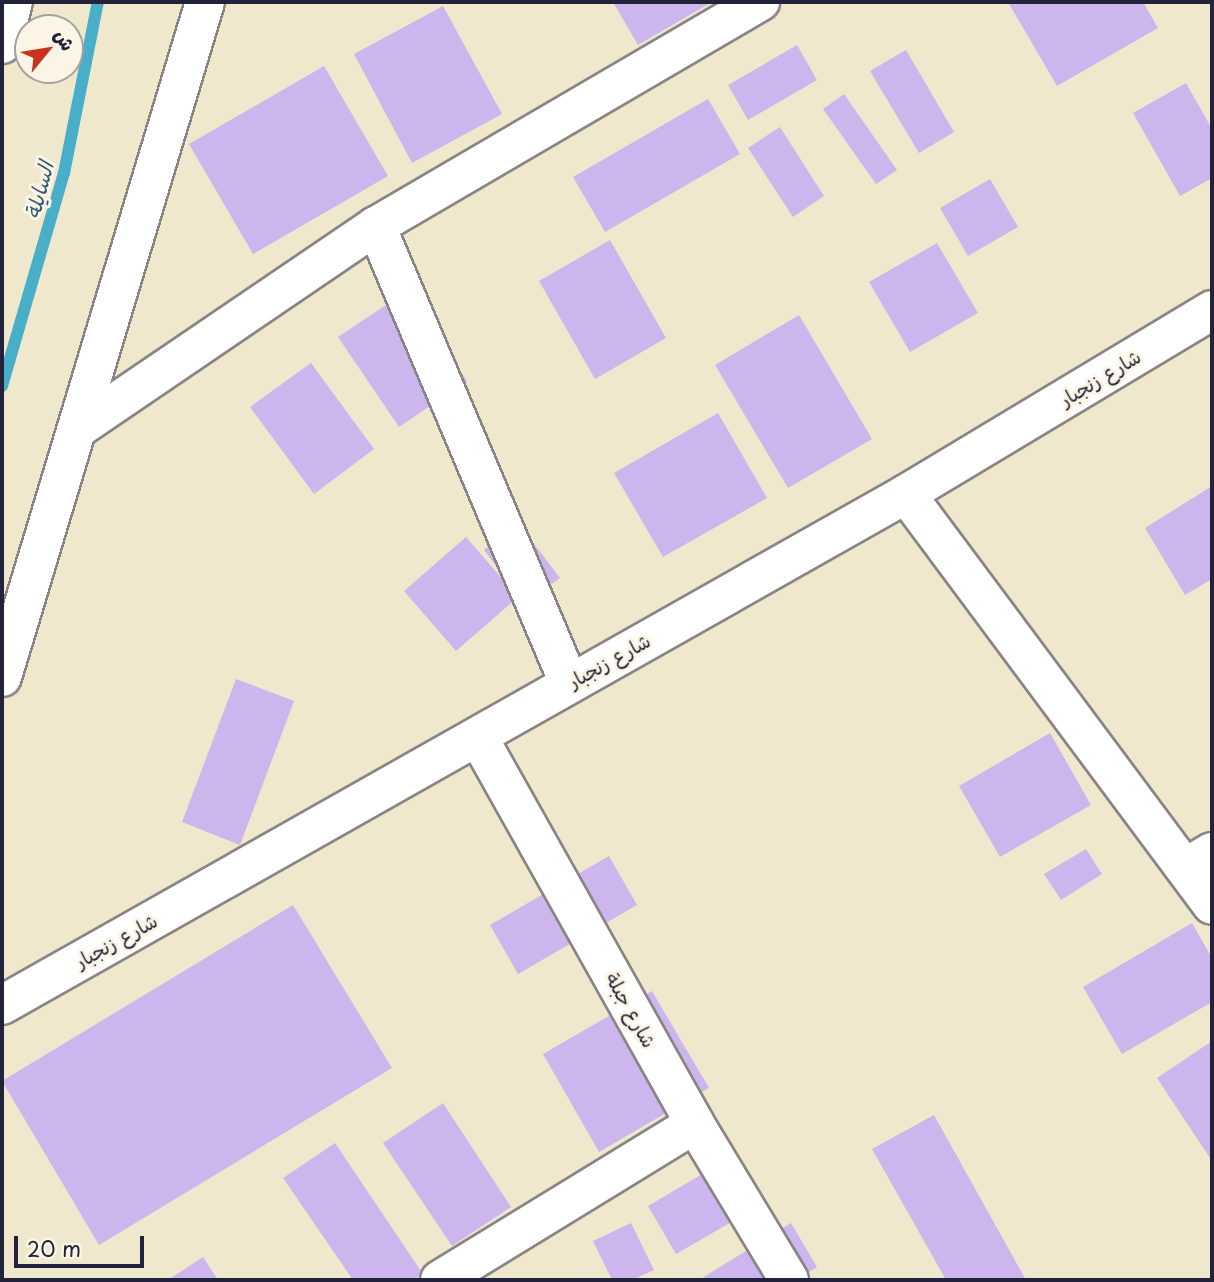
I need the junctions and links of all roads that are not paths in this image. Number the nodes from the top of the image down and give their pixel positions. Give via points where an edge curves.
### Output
1 (13, 2) edge
2 (205, 2) edge
3 (737, 7) edge
4 (2, 44) edge
5 (376, 226) junction
6 (1212, 310) edge
7 (77, 429) junction
8 (906, 494) junction
9 (2, 677) edge
10 (569, 683) junction
11 (478, 737) junction
12 (1198, 860) edge
13 (1212, 905) edge
14 (2, 1005) edge
15 (695, 1124) junction
16 (440, 1280) edge
17 (789, 1280) edge

1 - 4 street
2 - 7 street
3 - 5 street
5 - 7 street
5 - 10 street
6 - 8 street, شارع زنجبار
7 - 9 street
8 - 10 street, شارع زنجبار
8 - 12 street
10 - 11 street, شارع زنجبار
11 - 14 street, شارع زنجبار
11 - 15 street, شارع جبلة
12 - 13 street
15 - 16 street
15 - 17 street, شارع جبلة

